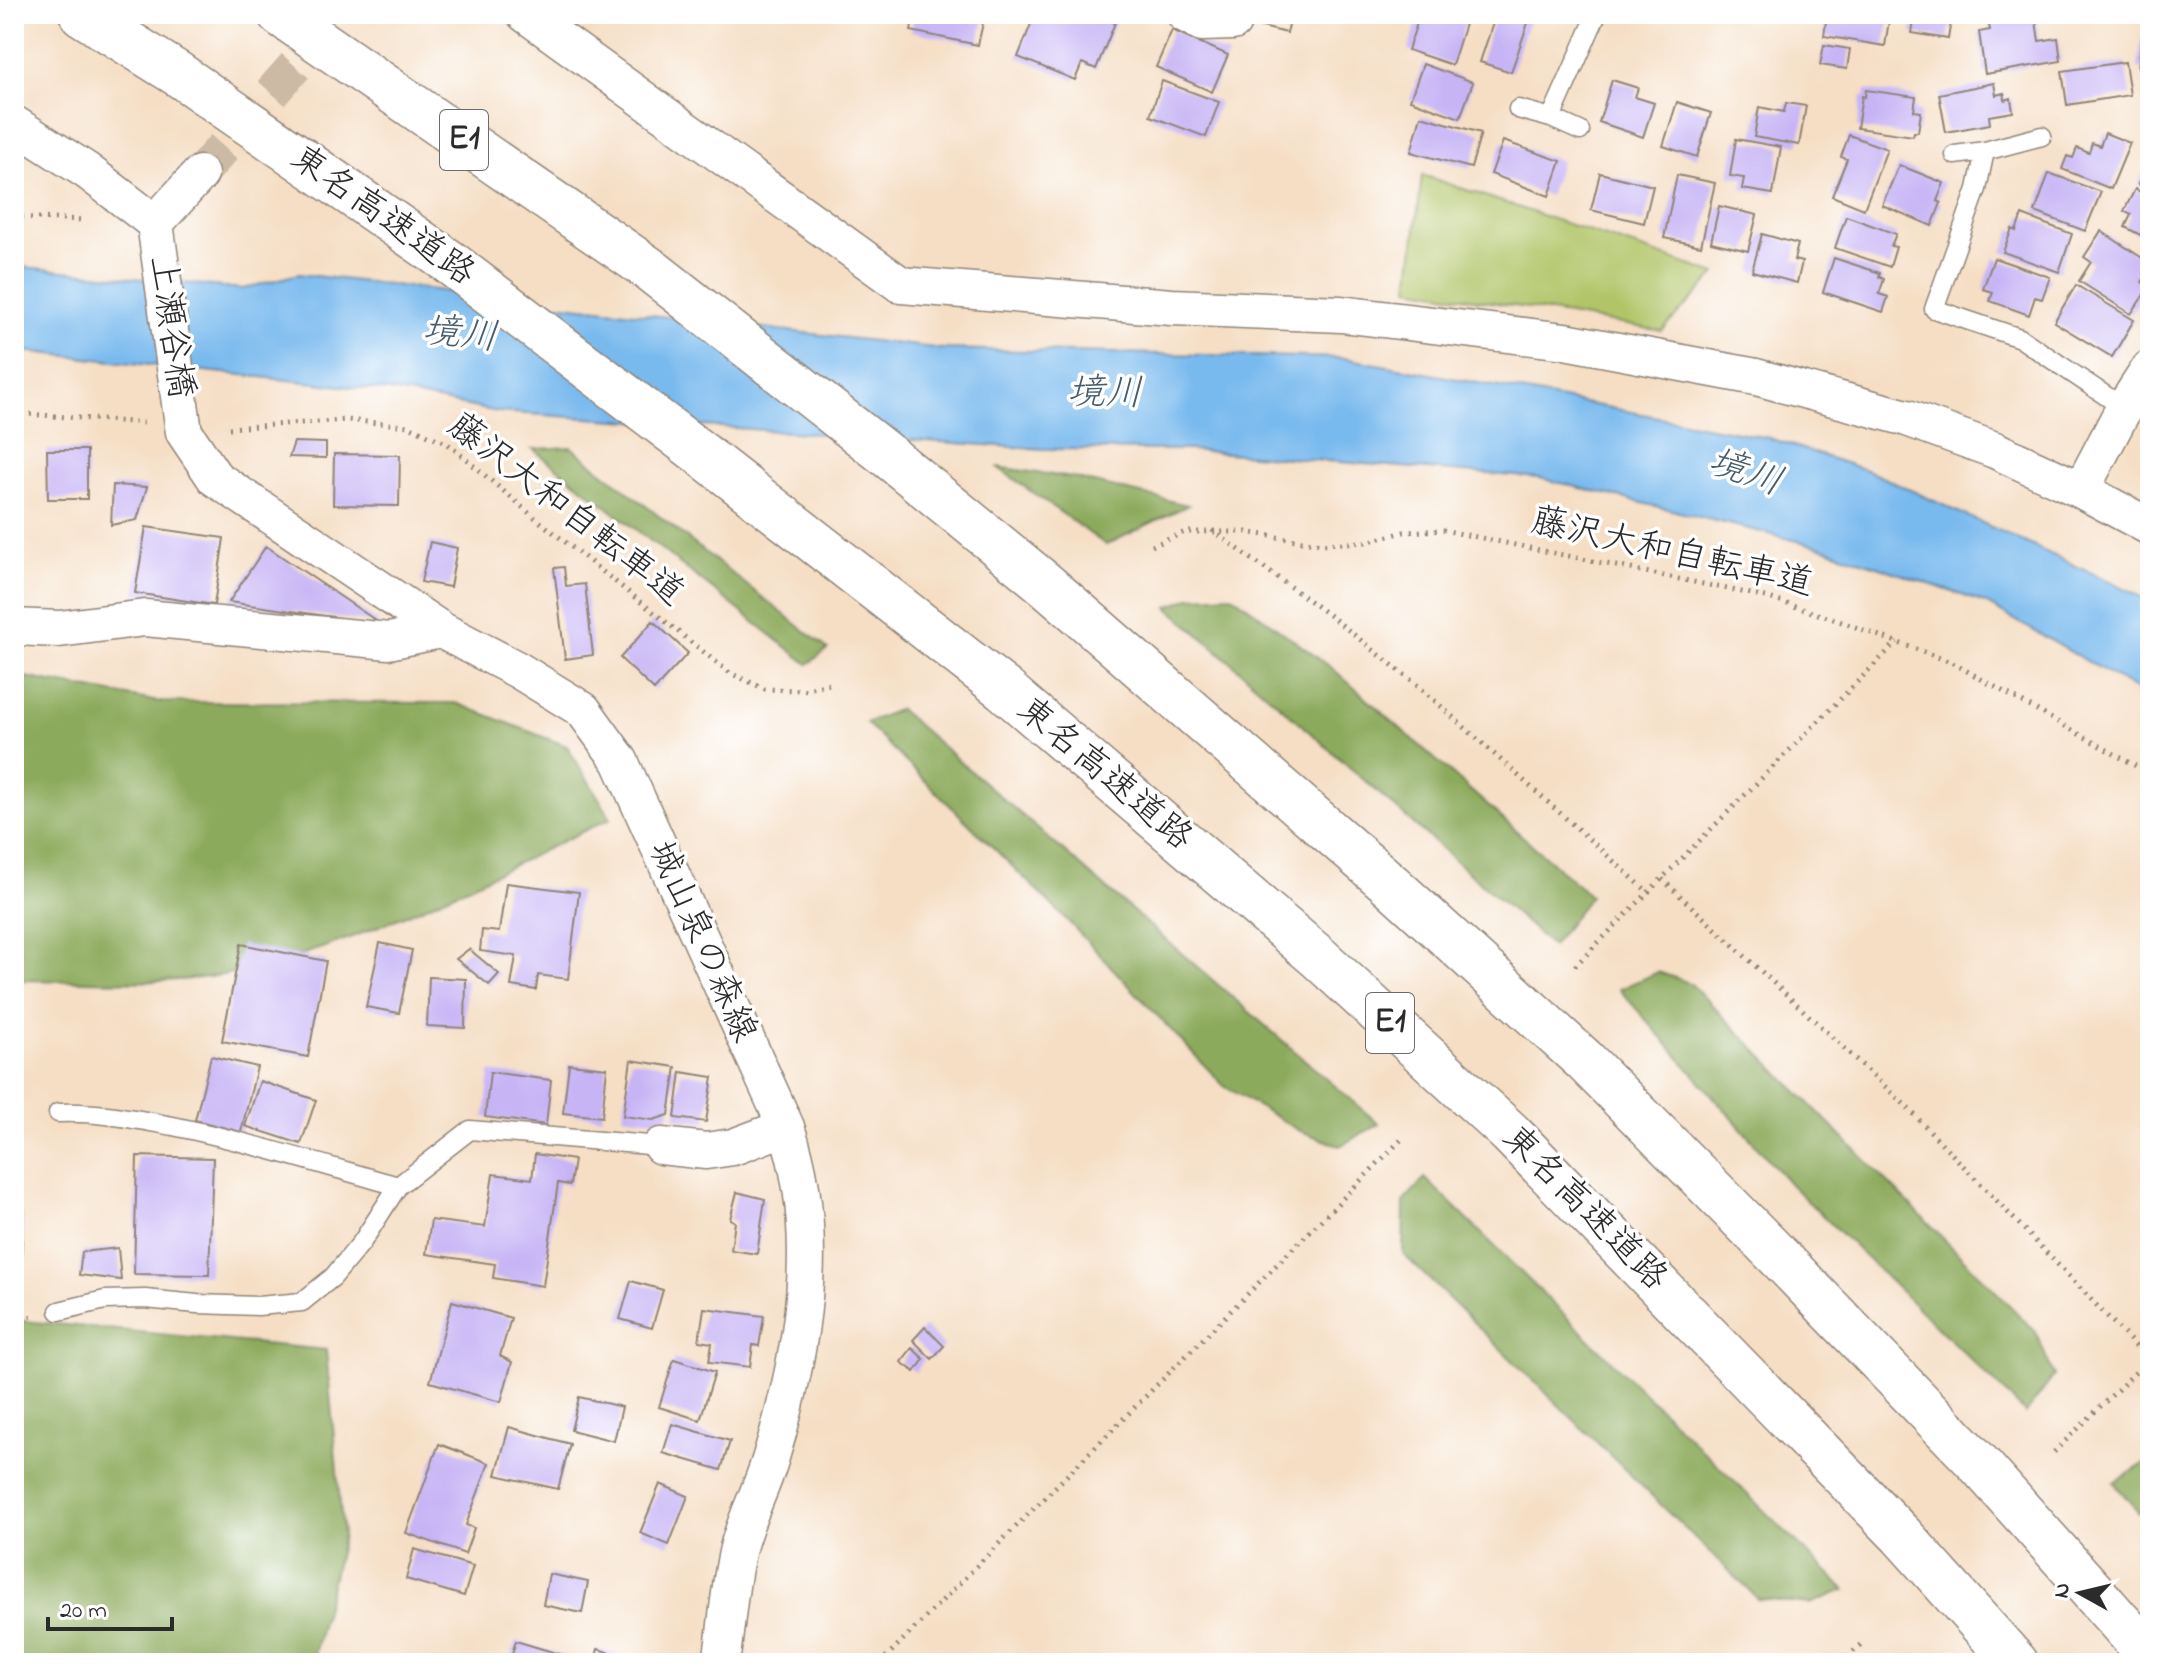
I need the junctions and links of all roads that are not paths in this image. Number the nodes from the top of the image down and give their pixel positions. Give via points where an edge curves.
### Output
1 (82, 14) edge
2 (280, 14) edge
3 (525, 14) edge
4 (1185, 14) edge
5 (1236, 14) edge
6 (1597, 14) edge
7 (1518, 109) dead end
8 (1551, 118) junction
9 (14, 124) edge
10 (1580, 131) dead end
11 (2042, 136) dead end
12 (1985, 151) junction
13 (1955, 155) dead end
14 (200, 174) tunnel mouth
15 (155, 223) junction
16 (2150, 368) edge
17 (2124, 408) junction
18 (184, 432) joint
19 (2081, 490) junction
20 (2150, 527) edge
21 (14, 627) edge
22 (441, 630) junction
23 (58, 1113) dead end
24 (786, 1127) junction
25 (661, 1146) joint
26 (398, 1186) junction
27 (59, 1311) dead end
28 (2150, 1656) edge
29 (721, 1663) edge
30 (2016, 1663) edge

1 - 30 highway, 東名高速道路 / E1 via 448,261 1004,689 1318,957 1499,1122 1902,1536
2 - 28 highway, E1 via 648,268 892,459 1391,885 1584,1060 1978,1463
3 - 19 street via 901,285 1172,307 1341,314 1565,341 1756,377 1907,418 1995,450
4 - 5 street via 1202,23 1233,22
6 - 8 lane
7 - 8 lane
8 - 10 lane
9 - 15 street
11 - 12 lane
12 - 13 lane
12 - 17 lane via 1977,189 1934,309 2020,338
14 - 15 street
15 - 18 street, 上瀬谷橋
16 - 17 street
17 - 19 street
18 - 22 street, 城山泉の森線 via 215,478
19 - 20 street
21 - 22 street via 59,629 145,618 389,641
22 - 24 street, 城山泉の森線 via 583,710 620,761
23 - 26 lane via 122,1116 223,1137
24 - 25 street via 733,1147 706,1151
24 - 29 street, 城山泉の森線 via 805,1227 805,1297 795,1372 771,1460 738,1548
25 - 26 lane via 470,1130
26 - 27 lane via 362,1242 333,1277 302,1302 258,1306 105,1300

